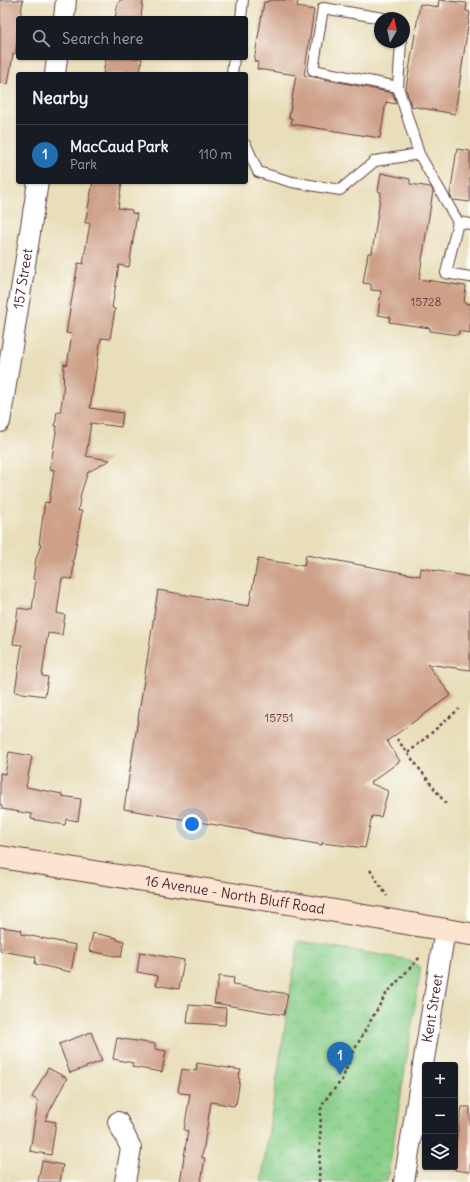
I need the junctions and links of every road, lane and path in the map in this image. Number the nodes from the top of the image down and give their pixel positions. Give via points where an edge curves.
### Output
1 (66, 0) edge
2 (243, 0) edge
3 (64, 16) edge
4 (240, 16) edge
5 (374, 16) edge
6 (401, 48) edge
7 (57, 60) edge
8 (234, 60) edge
9 (55, 72) edge
10 (232, 72) edge
11 (398, 87) junction
12 (248, 150) edge
13 (419, 154) junction
14 (38, 184) edge
15 (458, 222) junction
16 (470, 224) edge
17 (470, 277) edge
18 (0, 422) edge
19 (458, 709) dead end
20 (397, 739) dead end
21 (408, 753) junction
22 (446, 804) dead end
23 (0, 857) edge
24 (370, 870) dead end
25 (388, 896) dead end
26 (445, 930) junction
27 (470, 934) edge
28 (422, 956) dead end
29 (118, 1122) dead end
30 (125, 1182) edge
31 (319, 1182) edge
32 (404, 1182) edge

1 - 3 street
2 - 4 lane
5 - 11 lane via 323,8 313,70
6 - 11 lane
7 - 9 street
8 - 10 lane
11 - 13 lane
12 - 13 lane via 258,172 292,182 340,190 374,161
13 - 15 lane
14 - 18 street, 157 Street
15 - 16 lane
15 - 17 lane via 446,273
19 - 21 path
20 - 21 path
21 - 22 path
23 - 26 main road, 16 Avenue - North Bluff Road
24 - 25 path
26 - 27 main road, 16 Avenue - North Bluff Road
26 - 32 street, Kent Street
28 - 31 path via 386,994 356,1047 342,1080 325,1100 322,1109
29 - 30 street via 131,1148

